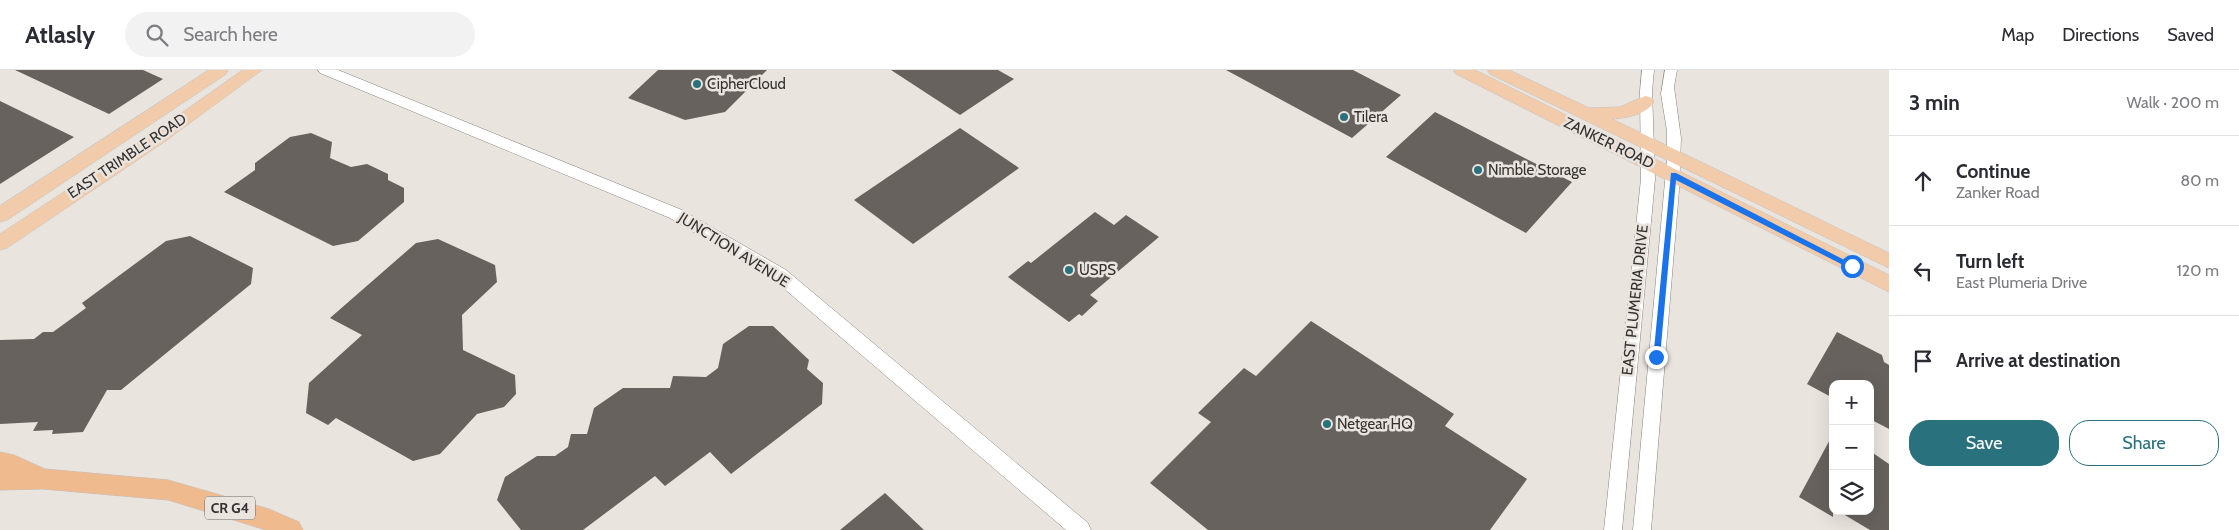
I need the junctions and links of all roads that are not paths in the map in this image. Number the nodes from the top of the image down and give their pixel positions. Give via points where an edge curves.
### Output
1 (220, 70) edge
2 (254, 70) edge
3 (325, 70) edge
4 (1462, 70) edge
5 (1496, 70) edge
6 (1648, 70) edge
7 (1671, 70) edge
8 (1646, 102) junction
9 (1585, 113) junction
10 (1646, 152) junction
11 (1674, 166) junction
12 (0, 215) edge
13 (0, 243) edge
14 (1889, 261) edge
15 (1889, 284) edge
16 (1630, 348) junction
17 (1656, 357) junction
18 (0, 462) edge
19 (43, 478) junction
20 (0, 480) edge
21 (291, 530) edge
22 (1081, 530) edge
23 (1612, 530) edge
24 (1642, 530) edge

1 - 12 main road, EAST TRIMBLE ROAD
2 - 13 main road, EAST TRIMBLE ROAD
3 - 22 main road, JUNCTION AVENUE via 676,214 780,275
4 - 10 main road, ZANKER ROAD
5 - 9 main road, ZANKER ROAD
6 - 8 street, EAST PLUMERIA DRIVE
7 - 11 street, EAST PLUMERIA DRIVE via 1666,82 1666,96 1674,128
8 - 9 main road via 1628,112
8 - 10 street, EAST PLUMERIA DRIVE
9 - 10 main road, ZANKER ROAD
10 - 11 main road, ZANKER ROAD
10 - 16 street, EAST PLUMERIA DRIVE via 1648,179
11 - 14 main road, ZANKER ROAD
11 - 15 main road, ZANKER ROAD
11 - 17 street, EAST PLUMERIA DRIVE
16 - 17 street
16 - 23 street, EAST PLUMERIA DRIVE
17 - 24 street, EAST PLUMERIA DRIVE
18 - 19 highway
19 - 20 highway, CR G4
19 - 21 highway, CR G4 via 168,490 269,520

